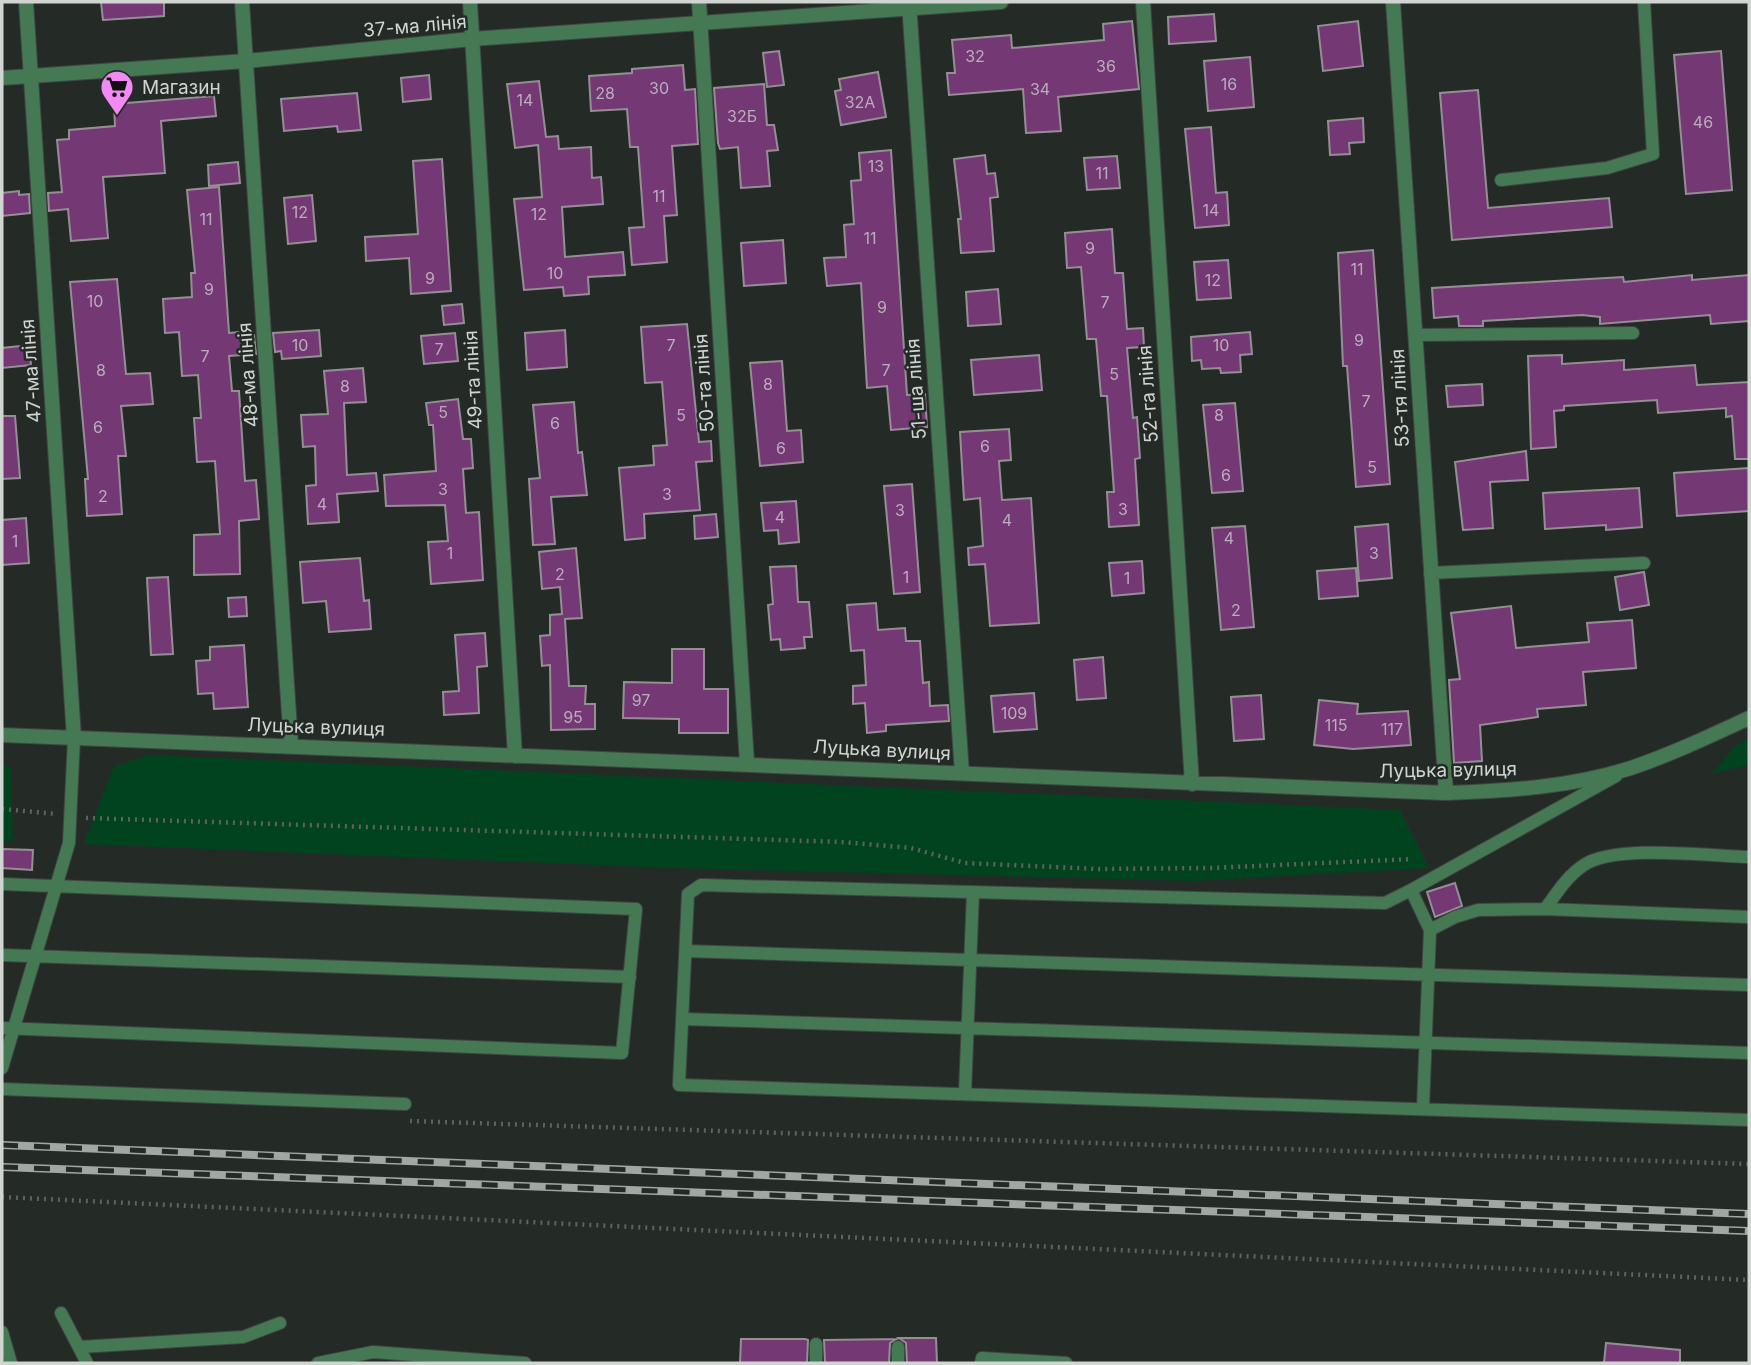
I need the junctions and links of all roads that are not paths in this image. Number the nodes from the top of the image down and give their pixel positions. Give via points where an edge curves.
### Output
1 (26, 2) edge
2 (242, 2) edge
3 (470, 2) edge
4 (699, 2) edge
5 (1000, 2) edge
6 (1143, 2) edge
7 (1393, 2) edge
8 (1644, 2) edge
9 (909, 6) edge
10 (700, 23) junction
11 (472, 39) junction
12 (246, 61) junction
13 (31, 77) junction
14 (2, 78) edge
15 (1501, 180) dead end
16 (1633, 333) dead end
17 (1415, 335) junction
18 (1644, 563) dead end
19 (1430, 573) junction
20 (1749, 718) edge
21 (2, 735) edge
22 (74, 738) junction
23 (291, 745) junction
24 (515, 756) junction
25 (747, 763) junction
26 (1628, 768) junction
27 (962, 773) junction
28 (1192, 784) junction
29 (1446, 793) junction
30 (1749, 857) edge
31 (2, 884) edge
32 (56, 886) junction
33 (1411, 890) junction
34 (973, 892) junction
35 (1545, 909) junction
36 (1749, 918) edge
37 (1430, 930) junction
38 (685, 951) junction
39 (2, 955) edge
40 (35, 956) junction
41 (971, 960) junction
42 (1429, 975) junction
43 (630, 977) junction
44 (1749, 985) edge
45 (683, 1019) junction
46 (8, 1028) edge
47 (968, 1028) junction
48 (1426, 1042) junction
49 (1749, 1053) edge
50 (2, 1069) edge
51 (2, 1089) edge
52 (965, 1093) junction
53 (405, 1104) dead end
54 (1423, 1108) junction
55 (1749, 1119) edge
56 (61, 1313) dead end
57 (280, 1323) dead end
58 (2, 1332) edge
59 (816, 1344) dead end
60 (80, 1347) junction
61 (898, 1347) dead end
62 (374, 1358) edge
63 (11, 1363) edge
64 (87, 1363) edge
65 (318, 1363) edge
66 (525, 1363) edge
67 (816, 1363) edge
68 (898, 1363) edge
69 (981, 1363) edge
70 (1066, 1363) edge

1 - 13 street, 47-ма лінія
2 - 12 street, 48-ма лінія
3 - 11 street, 49-та лінія
4 - 10 street, 50-та лінія
5 - 9 street, 37-ма лінія
6 - 28 street, 52-га лінія
7 - 17 street, 53-тя лінія
8 - 15 lane via 1653,153 1607,168
9 - 10 street, 37-ма лінія
9 - 27 street, 51-ша лінія
10 - 11 street, 37-ма лінія
10 - 25 street, 50-та лінія
11 - 12 street, 37-ма лінія
11 - 24 street, 49-та лінія
12 - 13 street, 37-ма лінія
12 - 23 street, 48-ма лінія
13 - 14 street, 37-ма лінія
13 - 22 street, 47-ма лінія
16 - 17 lane
17 - 19 street, 53-тя лінія
18 - 19 lane
19 - 29 street, 53-тя лінія
20 - 26 street, Луцька вулиця
21 - 22 street, Луцька вулиця
22 - 23 street, Луцька вулиця
22 - 32 lane via 69,843
23 - 24 street, Луцька вулиця
24 - 25 street, Луцька вулиця
25 - 27 street, Луцька вулиця
26 - 29 street, Луцька вулиця via 1531,787
26 - 33 lane
27 - 28 street, Луцька вулиця
28 - 29 street, Луцька вулиця
30 - 35 lane via 1614,853 1586,863 1566,880
31 - 32 lane
32 - 40 lane
32 - 43 lane via 636,909
33 - 34 lane via 1385,903
33 - 37 lane
34 - 38 lane via 701,885 688,894
34 - 41 lane
35 - 36 lane
35 - 37 lane via 1478,910
37 - 42 lane
38 - 41 lane
38 - 45 lane
39 - 40 lane
40 - 43 lane
40 - 46 lane
41 - 42 lane
41 - 47 lane
42 - 44 lane
42 - 48 lane
43 - 46 lane via 622,1053
45 - 47 lane
45 - 52 lane via 679,1085
46 - 50 lane
47 - 48 lane
47 - 52 lane
48 - 49 lane
48 - 54 lane
51 - 53 lane
52 - 54 lane
54 - 55 lane
56 - 60 lane
57 - 60 lane via 243,1337
58 - 63 lane
59 - 67 lane
60 - 64 lane
61 - 68 lane
62 - 65 lane
62 - 66 lane
69 - 70 lane via 982,1358

